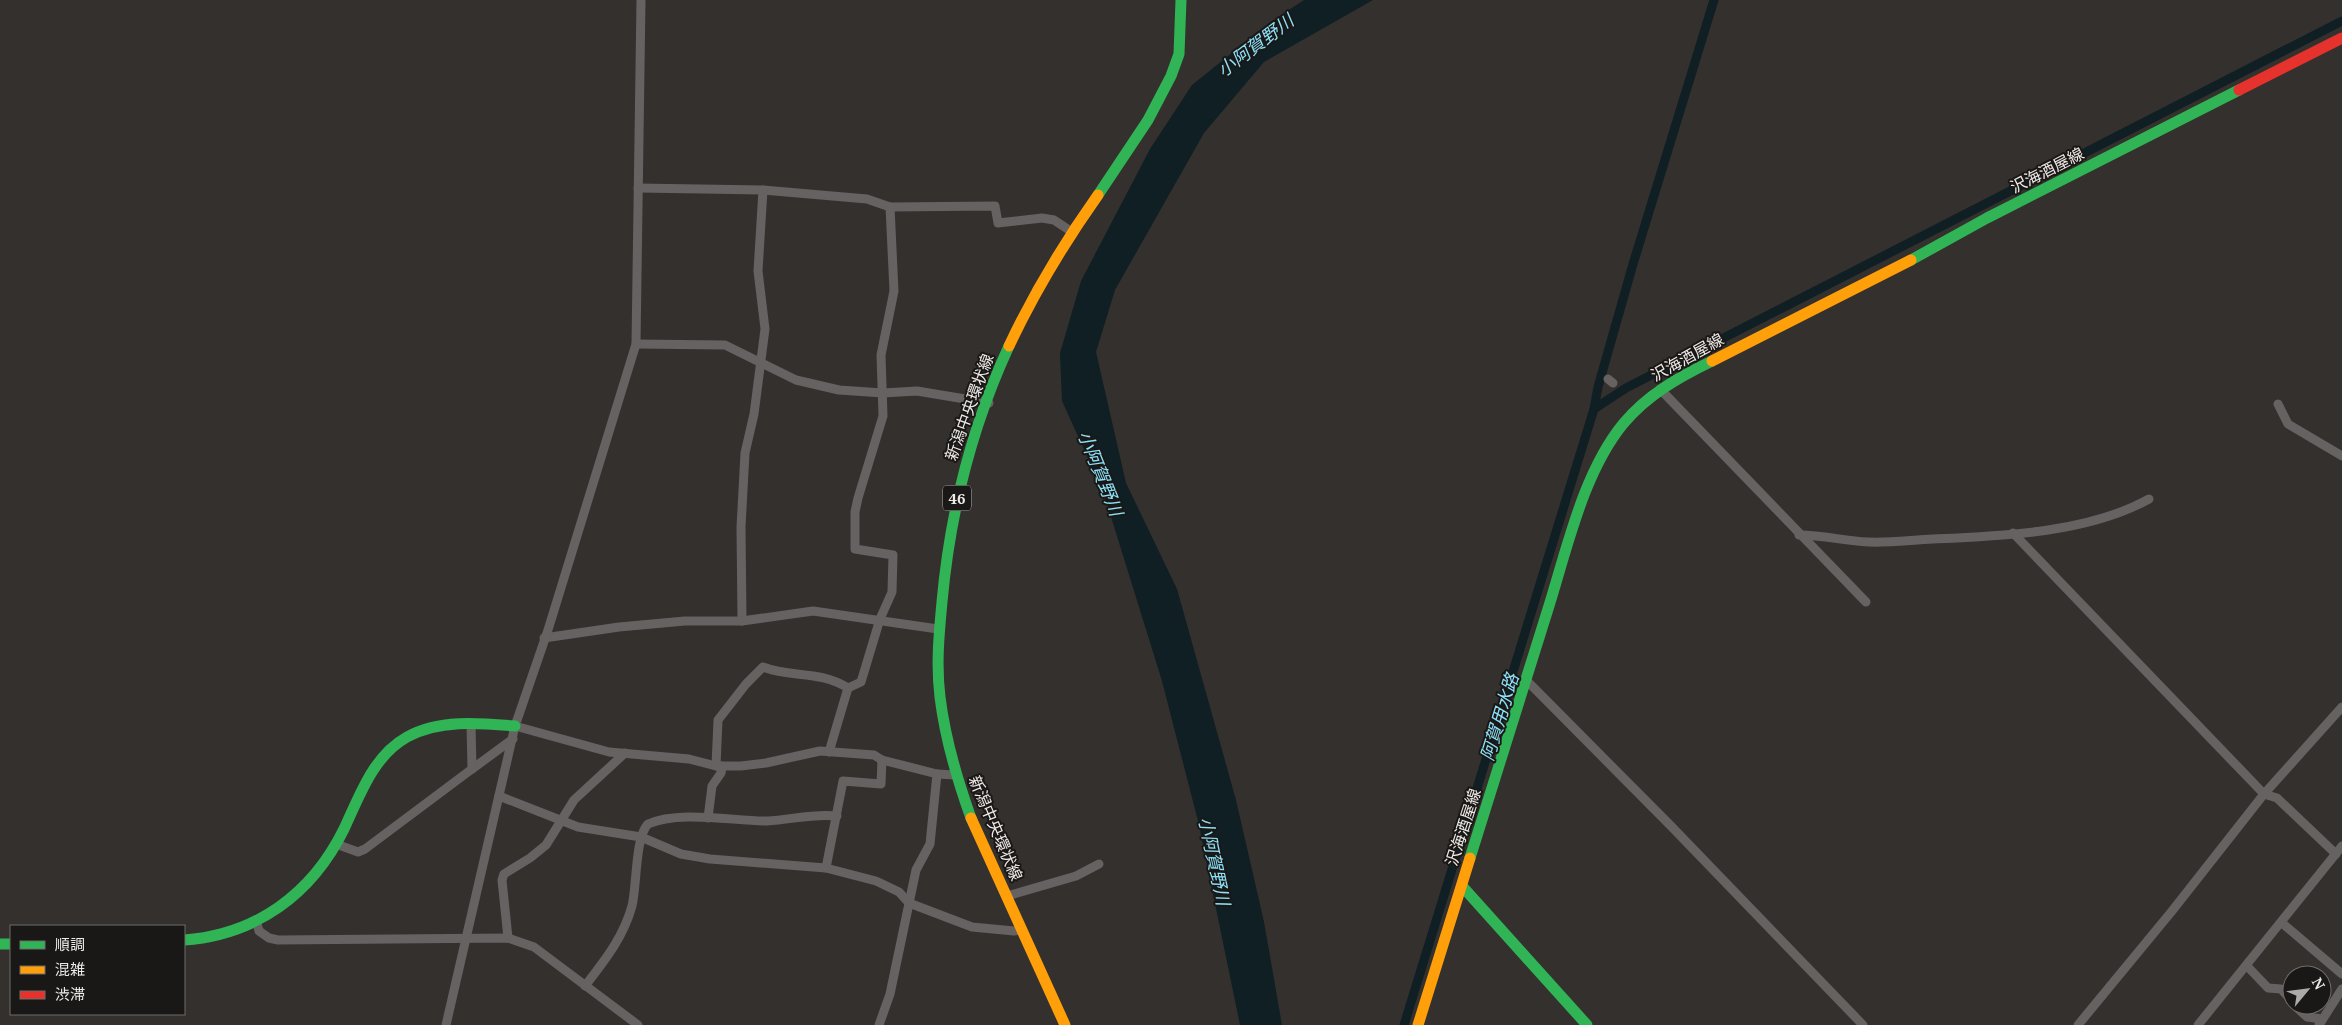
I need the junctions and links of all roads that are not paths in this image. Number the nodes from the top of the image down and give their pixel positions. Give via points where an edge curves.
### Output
1 (641, 0) edge
2 (1181, 0) edge
3 (2342, 38) edge
4 (638, 188) junction
5 (762, 190) junction
6 (890, 207) junction
7 (1072, 232) junction
8 (636, 344) junction
9 (762, 364) junction
10 (1660, 389) junction
11 (883, 393) junction
12 (988, 403) junction
13 (2278, 404) dead end
14 (2342, 456) edge
15 (2149, 498) dead end
16 (2013, 533) junction
17 (1799, 535) junction
18 (1866, 602) dead end
19 (880, 619) junction
20 (742, 621) junction
21 (938, 630) junction
22 (544, 638) junction
23 (1526, 680) junction
24 (848, 688) junction
25 (2342, 707) edge
26 (470, 724) junction
27 (515, 726) junction
28 (513, 739) junction
29 (828, 752) junction
30 (625, 753) junction
31 (882, 760) junction
32 (719, 766) junction
33 (472, 769) junction
34 (938, 774) junction
35 (956, 774) junction
36 (2264, 794) junction
37 (499, 796) junction
38 (837, 816) junction
39 (708, 818) junction
40 (560, 821) junction
41 (641, 837) junction
42 (336, 844) junction
43 (2342, 846) edge
44 (2336, 854) junction
45 (1099, 864) dead end
46 (826, 868) junction
47 (1462, 886) junction
48 (1007, 896) junction
49 (909, 903) junction
50 (256, 920) junction
51 (2282, 923) junction
52 (1021, 930) junction
53 (465, 938) junction
54 (508, 938) junction
55 (185, 940) edge
56 (2247, 966) junction
57 (2342, 974) edge
58 (585, 986) junction
59 (2342, 989) edge
60 (2282, 990) edge
61 (2304, 1015) edge
62 (2320, 1022) edge
63 (446, 1025) edge
64 (638, 1025) edge
65 (879, 1025) edge
66 (1065, 1025) edge
67 (1418, 1025) edge
68 (1587, 1025) edge
69 (1863, 1025) edge
70 (2078, 1025) edge
71 (2198, 1025) edge

1 - 4 street
2 - 7 main road, 新潟中央環状線 / 46 via 1179,54 1171,76 1148,120
3 - 10 main road, 沢海酒屋線
4 - 5 street
4 - 8 street
5 - 6 street via 867,199
5 - 9 street via 758,271 765,329
6 - 7 street via 995,206 998,223 1042,218 1054,220
6 - 11 street via 894,291 881,355
7 - 12 main road, 新潟中央環状線 / 46 via 1023,316 1003,359
8 - 9 street via 725,345
8 - 22 street
9 - 11 street via 796,380 839,390
9 - 20 street via 745,454 741,527
10 - 17 street
10 - 23 main road, 沢海酒屋線 via 1616,431 1599,460 1576,519
11 - 12 street via 917,391
11 - 19 street via 883,416 855,512 855,549 892,555 892,592
12 - 21 main road, 新潟中央環状線 / 46 via 963,470 948,543
13 - 14 street via 2288,424
15 - 16 street via 2110,516
16 - 17 street via 1867,542 1823,534
16 - 36 street
17 - 18 street
19 - 20 street via 813,611
19 - 21 street
19 - 24 street via 861,682
20 - 22 street via 685,621
21 - 35 main road, 新潟中央環状線 / 46 via 940,698
22 - 27 street
23 - 47 main road, 沢海酒屋線
23 - 69 street
24 - 29 street
24 - 32 street via 810,674 763,667 718,720
25 - 36 street
26 - 27 main road
26 - 33 street
26 - 42 main road via 420,731 387,753 368,776
27 - 28 street
27 - 30 street
28 - 33 street
28 - 37 street
29 - 31 street via 874,755
29 - 32 street via 741,766
30 - 32 street
30 - 40 street via 574,800
31 - 34 street
31 - 38 street via 880,784 843,781
32 - 39 street via 721,773 712,786
33 - 42 street via 366,849 358,852
34 - 35 street
34 - 49 street via 930,844 916,870
35 - 48 main road, 新潟中央環状線 / 46 via 971,818
36 - 44 street via 2277,798
36 - 70 street
37 - 40 street
37 - 53 street
38 - 39 street via 811,815 769,821
38 - 46 street
39 - 41 street via 659,820 648,824
40 - 41 street
40 - 54 street via 541,850 504,874
41 - 46 street via 681,854 710,859
41 - 58 street via 632,906 623,932 613,951
42 - 50 main road via 313,877
43 - 44 street
44 - 51 street
45 - 48 street via 1076,876
46 - 49 street via 876,881 899,892
47 - 67 main road, 沢海酒屋線
47 - 68 main road
48 - 52 main road, 新潟中央環状線 / 46
49 - 52 street via 972,927
49 - 65 street via 890,994
50 - 53 street via 259,931 278,940
50 - 55 main road via 228,934
51 - 56 street
51 - 57 street
52 - 66 main road, 新潟中央環状線 / 46
53 - 54 street
53 - 63 street
54 - 58 street via 534,947
56 - 60 street via 2268,988
56 - 71 street
58 - 64 street
59 - 62 street
61 - 62 street

